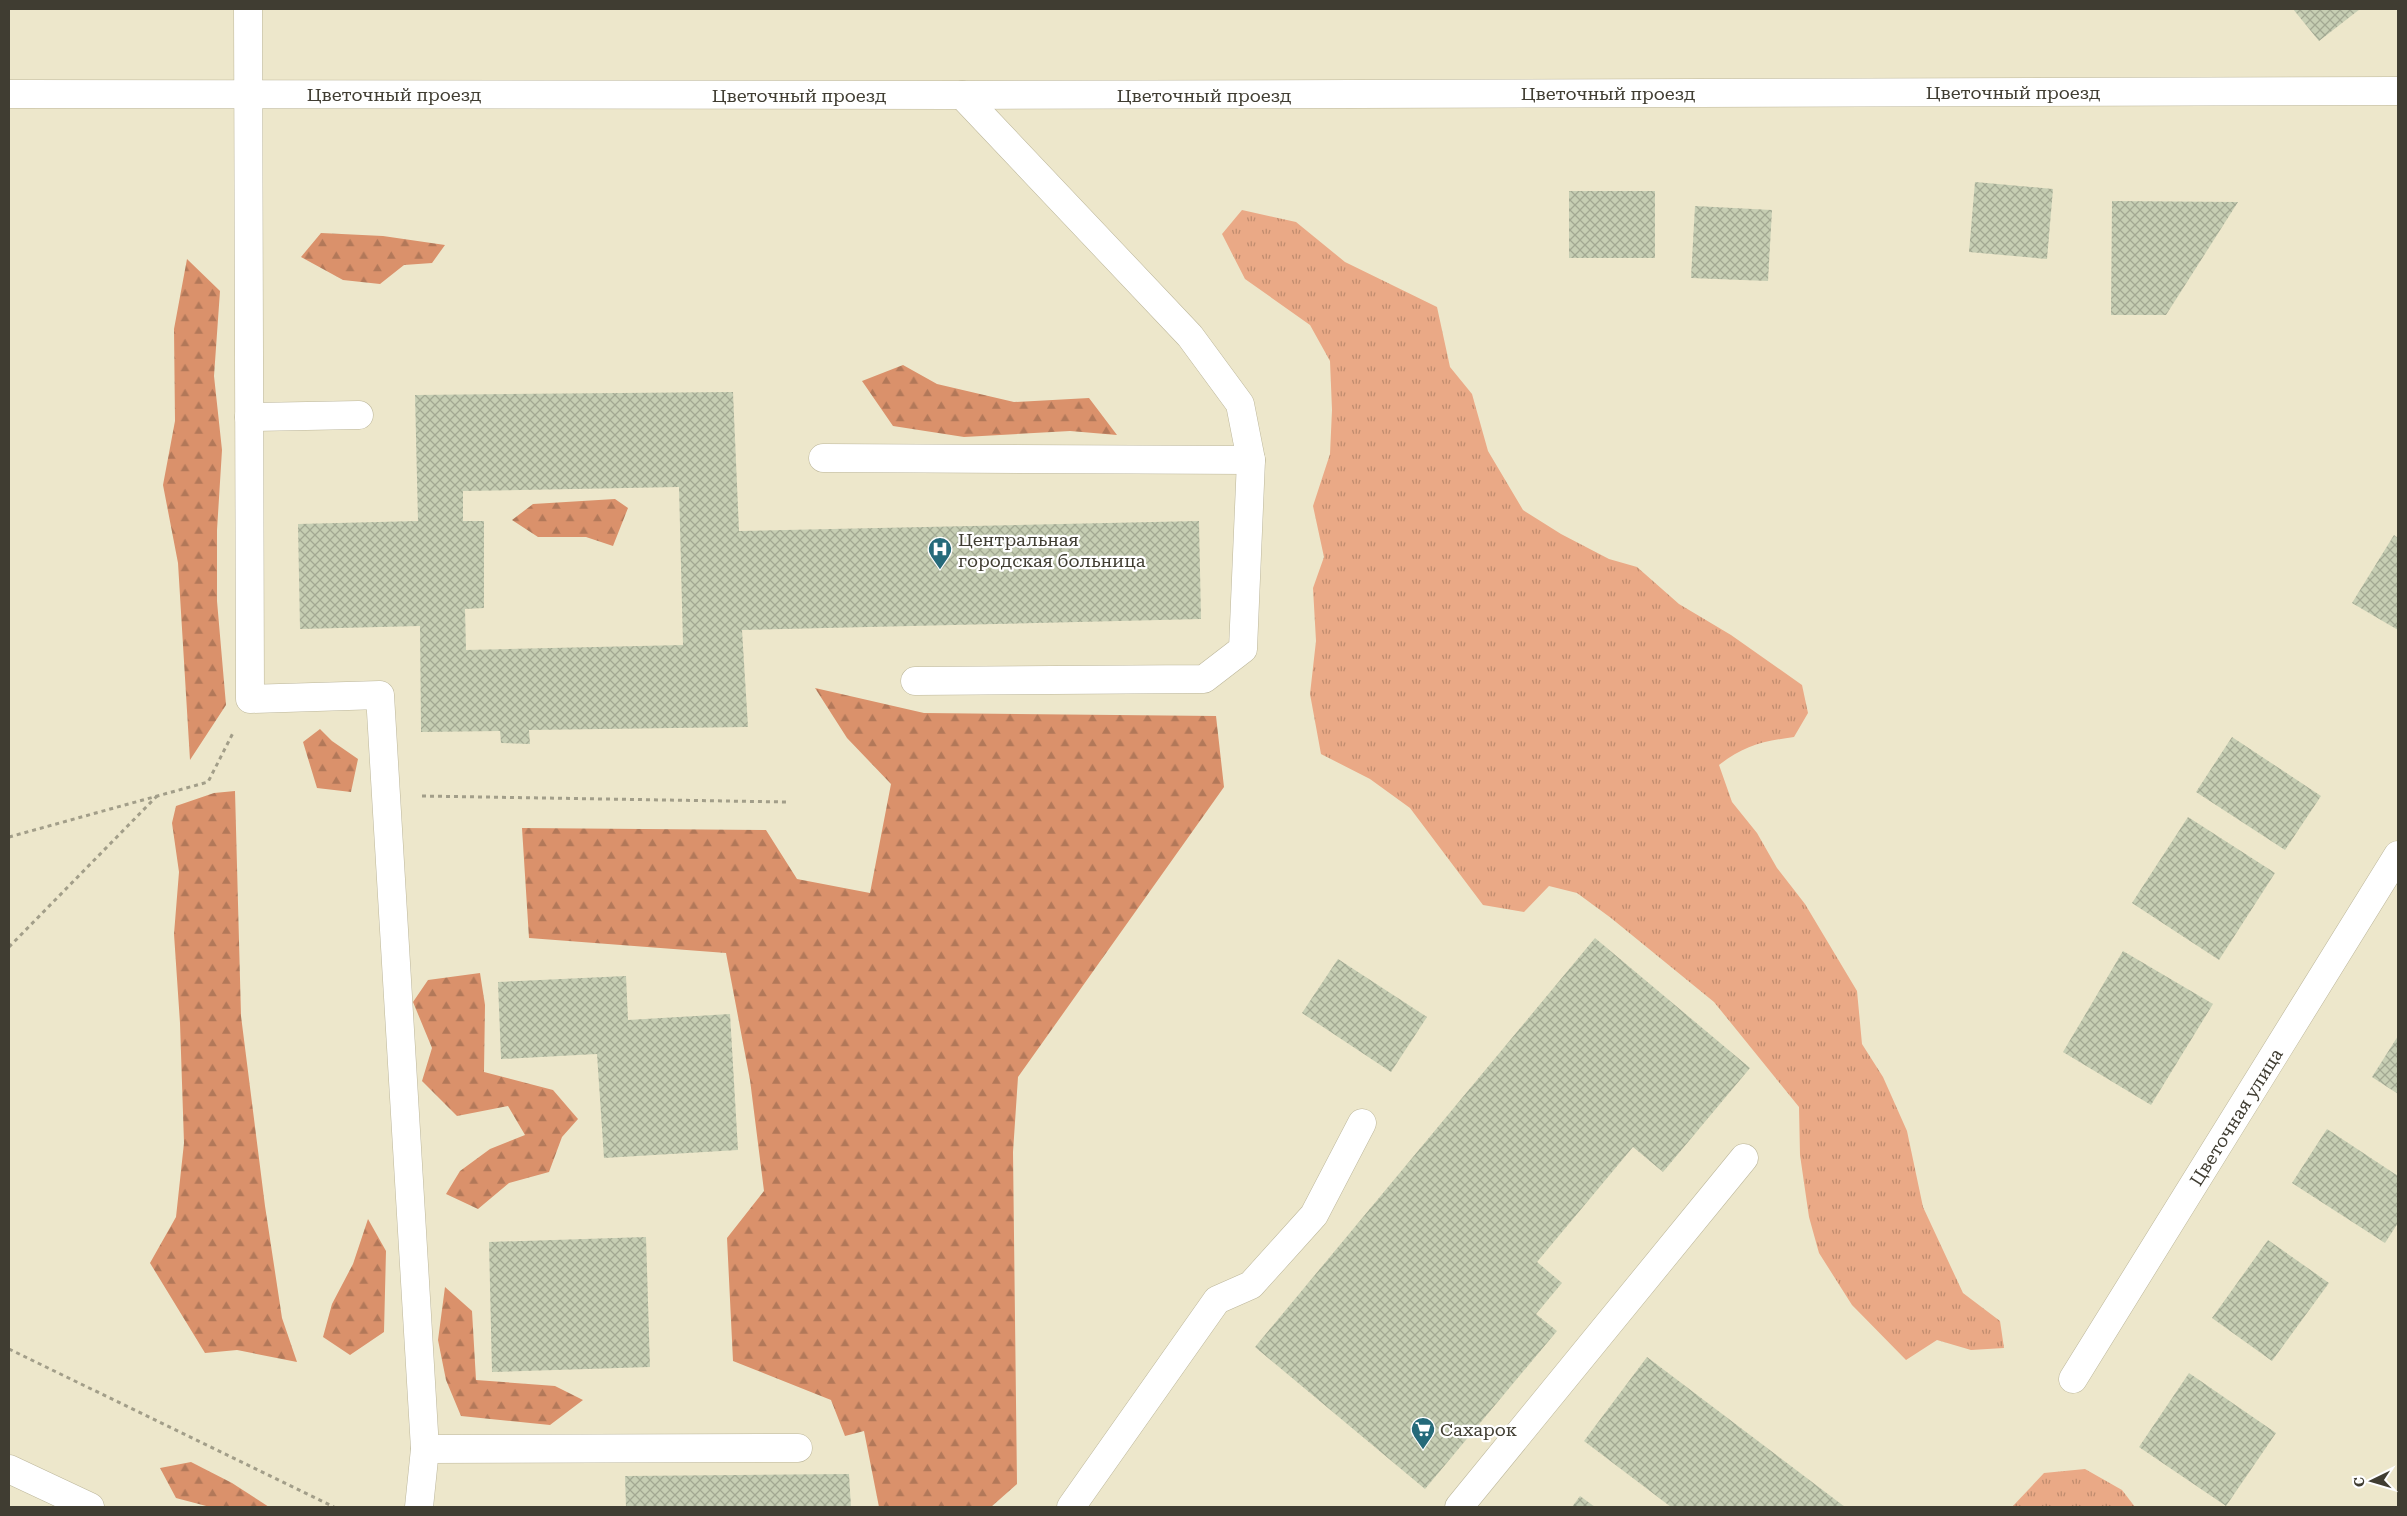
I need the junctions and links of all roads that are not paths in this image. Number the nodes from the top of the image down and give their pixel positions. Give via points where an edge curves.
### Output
1 (250, 11) edge
2 (2398, 91) edge
3 (248, 93) junction
4 (9, 94) edge
5 (962, 95) junction
6 (359, 416) dead end
7 (249, 417) junction
8 (824, 458) dead end
9 (1251, 460) junction
10 (915, 681) dead end
11 (2398, 855) edge
12 (1362, 1124) dead end
13 (1744, 1158) dead end
14 (2073, 1379) dead end
15 (798, 1448) dead end
16 (425, 1449) junction
17 (9, 1469) edge
18 (90, 1507) edge
19 (419, 1507) edge
20 (1071, 1507) edge
21 (1459, 1507) edge

1 - 3 street
2 - 5 street, Цветочный проезд
3 - 4 street, Цветочный проезд
3 - 5 street, Цветочный проезд
3 - 7 street
5 - 9 street via 1190,336 1240,404
6 - 7 street
7 - 16 street via 250,699 380,695
8 - 9 street
9 - 10 street via 1242,649 1204,679
11 - 14 street, Цветочная улица
12 - 20 street via 1314,1215 1251,1286 1217,1300
13 - 21 street
15 - 16 street
16 - 19 street
17 - 18 street

